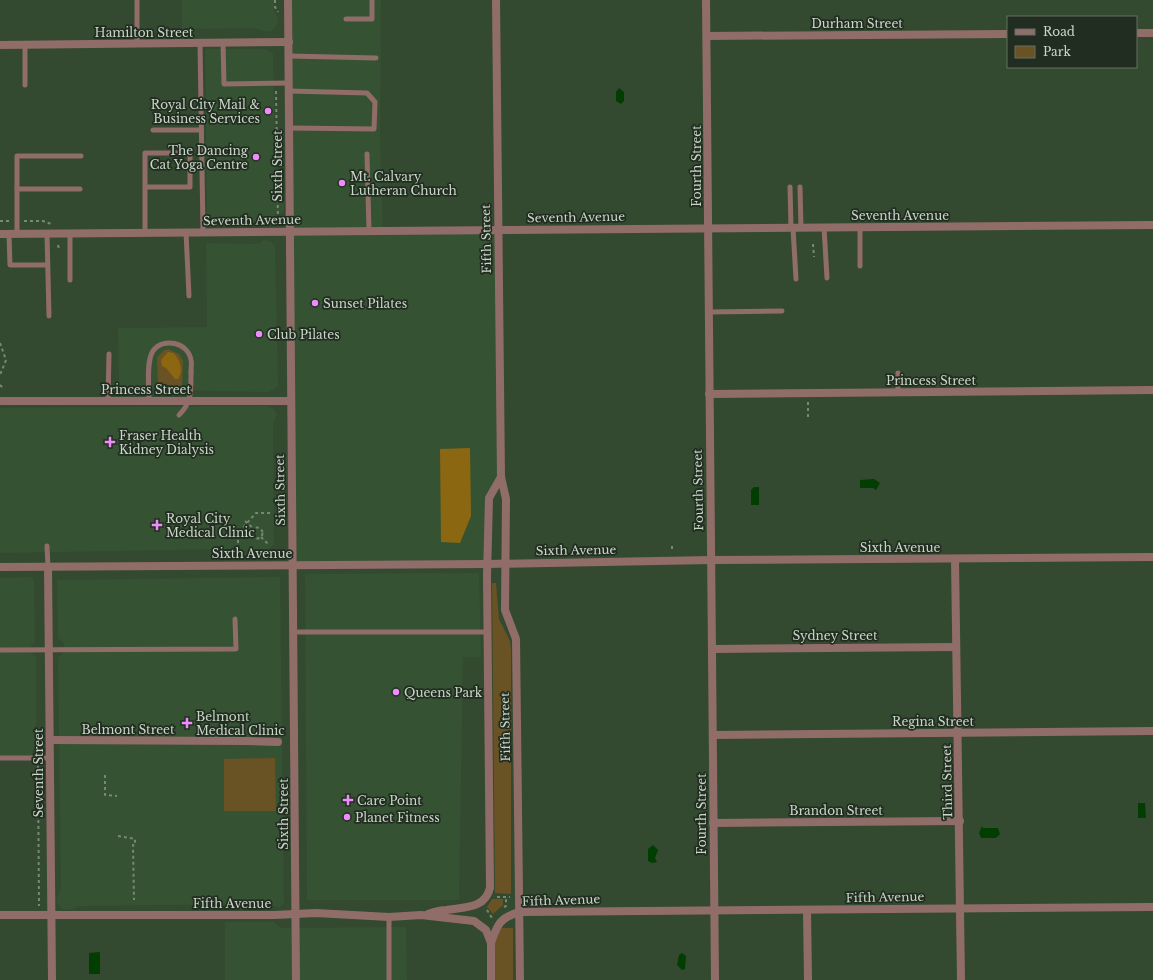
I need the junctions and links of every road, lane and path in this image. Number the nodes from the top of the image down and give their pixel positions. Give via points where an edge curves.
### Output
1 (137, 0) edge
2 (288, 0) edge
3 (372, 0) edge
4 (496, 0) edge
5 (706, 0) edge
6 (346, 19) dead end
7 (1137, 33) edge
8 (1153, 33) edge
9 (1007, 34) edge
10 (707, 36) junction
11 (288, 42) junction
12 (200, 43) junction
13 (223, 43) junction
14 (137, 44) junction
15 (0, 45) edge
16 (25, 45) junction
17 (289, 56) junction
18 (376, 58) dead end
19 (25, 85) dead end
20 (289, 87) junction
21 (276, 89) dead end
22 (289, 128) junction
23 (153, 130) dead end
24 (201, 130) junction
25 (367, 154) dead end
26 (81, 156) dead end
27 (145, 187) junction
28 (790, 187) dead end
29 (800, 187) dead end
30 (17, 189) junction
31 (80, 189) dead end
32 (278, 218) dead end
33 (1153, 225) edge
34 (824, 227) junction
35 (860, 227) junction
36 (708, 228) junction
37 (795, 228) junction
38 (498, 230) junction
39 (369, 231) junction
40 (186, 232) junction
41 (203, 232) junction
42 (290, 232) junction
43 (145, 233) junction
44 (0, 234) edge
45 (13, 234) junction
46 (47, 234) junction
47 (70, 234) junction
48 (813, 244) dead end
49 (58, 245) dead end
50 (59, 249) dead end
51 (814, 257) dead end
52 (47, 264) junction
53 (860, 266) dead end
54 (827, 278) dead end
55 (796, 279) dead end
56 (70, 280) dead end
57 (189, 296) dead end
58 (782, 311) dead end
59 (709, 312) junction
60 (49, 316) dead end
61 (0, 343) edge
62 (109, 354) dead end
63 (898, 372) dead end
64 (0, 375) edge
65 (0, 385) edge
66 (3, 388) dead end
67 (1153, 390) edge
68 (898, 392) junction
69 (709, 394) junction
70 (108, 400) junction
71 (148, 400) junction
72 (0, 401) edge
73 (291, 401) junction
74 (808, 402) dead end
75 (179, 415) dead end
76 (808, 419) dead end
77 (501, 477) junction
78 (271, 512) dead end
79 (246, 522) junction
80 (254, 528) junction
81 (261, 537) junction
82 (269, 545) dead end
83 (47, 546) dead end
84 (672, 546) dead end
85 (238, 549) dead end
86 (672, 552) dead end
87 (1153, 557) edge
88 (956, 559) junction
89 (711, 560) junction
90 (488, 564) junction
91 (505, 564) junction
92 (293, 565) junction
93 (0, 567) edge
94 (48, 567) junction
95 (235, 619) dead end
96 (294, 632) junction
97 (488, 632) junction
98 (956, 646) junction
99 (713, 649) junction
100 (0, 650) edge
101 (49, 650) junction
102 (1153, 731) edge
103 (958, 733) junction
104 (713, 735) junction
105 (38, 738) dead end
106 (50, 740) junction
107 (278, 742) dead end
108 (0, 758) edge
109 (38, 758) junction
110 (50, 758) junction
111 (105, 775) dead end
112 (117, 796) dead end
113 (960, 821) junction
114 (713, 823) junction
115 (118, 836) dead end
116 (495, 896) dead end
117 (513, 897) dead end
118 (134, 900) dead end
119 (39, 903) dead end
120 (1153, 907) edge
121 (960, 908) junction
122 (486, 909) dead end
123 (807, 910) junction
124 (714, 911) junction
125 (520, 912) junction
126 (296, 914) junction
127 (51, 915) junction
128 (0, 916) edge
129 (421, 916) junction
130 (389, 917) junction
131 (492, 918) dead end
132 (491, 943) junction
133 (52, 980) edge
134 (296, 980) edge
135 (389, 980) edge
136 (491, 980) edge
137 (520, 980) edge
138 (715, 980) edge
139 (808, 980) edge
140 (961, 980) edge

1 - 14 lane
2 - 11 street, Sixth Street
3 - 6 lane via 372,19
4 - 38 street, Fifth Street
5 - 10 street, Fourth Street
7 - 8 street
9 - 10 street, Durham Street
10 - 36 street, Fourth Street
11 - 13 street, Hamilton Street
11 - 17 street, Sixth Street
12 - 13 street, Hamilton Street
12 - 14 street, Hamilton Street
12 - 24 lane
13 - 20 lane via 224,84
14 - 16 street, Hamilton Street
15 - 16 street, Hamilton Street
16 - 19 lane
17 - 18 lane
17 - 20 street, Sixth Street
20 - 22 street, Sixth Street
20 - 22 lane via 360,92 367,94 375,102 374,129
21 - 32 path
22 - 42 street, Sixth Street
23 - 24 lane
24 - 41 lane
25 - 39 lane
26 - 30 lane via 17,156
27 - 27 lane via 145,153 190,153 190,187
27 - 43 lane
28 - 37 lane
29 - 37 lane
30 - 31 lane
30 - 45 lane
33 - 35 street, Seventh Avenue
34 - 35 street, Seventh Avenue
34 - 37 street, Seventh Avenue
34 - 54 lane
35 - 53 lane
36 - 37 street, Seventh Avenue
36 - 38 street, Seventh Avenue
36 - 59 street, Fourth Street
37 - 55 lane
38 - 39 street, Seventh Avenue
38 - 77 street, Fifth Street
39 - 42 street, Seventh Avenue
40 - 41 street, Seventh Avenue
40 - 43 street, Seventh Avenue
40 - 57 lane
41 - 42 street, Seventh Avenue
42 - 73 street, Sixth Street
43 - 47 street, Seventh Avenue
44 - 45 street, Seventh Avenue
45 - 46 street, Seventh Avenue
45 - 52 lane via 10,265
46 - 47 street, Seventh Avenue
46 - 52 lane
47 - 56 lane
48 - 51 path
49 - 50 path
52 - 60 lane
58 - 59 lane
59 - 69 street, Fourth Street
61 - 64 path via 6,360
62 - 70 lane
63 - 68 lane
65 - 66 path
67 - 68 street, Princess Street
68 - 69 street, Princess Street
69 - 89 street, Fourth Street
70 - 71 street, Princess Street
70 - 72 street, Princess Street
71 - 73 street, Princess Street
71 - 75 lane, bridge via 149,362 152,352 161,343 173,342 186,349 191,359 191,395 188,404
73 - 92 street, Sixth Street
74 - 76 path
77 - 90 street, Fifth Street via 489,498
77 - 91 street, Fifth Street via 506,499
78 - 79 path via 256,513
79 - 80 path
79 - 85 path via 238,533
80 - 81 path via 262,530
80 - 81 path via 253,536
81 - 82 path
83 - 94 lane
84 - 86 path
87 - 88 street, Sixth Avenue
88 - 89 street, Sixth Avenue
88 - 98 street, Third Street
89 - 91 street, Sixth Avenue
89 - 99 street, Fourth Street
90 - 91 street, Sixth Avenue
90 - 92 street, Sixth Avenue
90 - 97 street, Fifth Street
91 - 125 street, Fifth Street via 505,610 516,639
92 - 94 street, Sixth Avenue
92 - 96 street, Sixth Street
93 - 94 street, Sixth Avenue
94 - 101 street, Seventh Street
95 - 101 lane via 236,649
96 - 97 lane
96 - 126 street, Sixth Street
97 - 129 street, Fifth Street via 490,888 485,900 472,907
98 - 99 street, Sydney Street
98 - 103 street, Third Street
99 - 104 street, Fourth Street
100 - 101 lane
101 - 106 street, Seventh Street
102 - 103 street, Regina Street
103 - 104 street, Regina Street
103 - 113 street, Third Street
104 - 114 street, Fourth Street
105 - 109 path
106 - 107 street, Belmont Street
106 - 110 street, Seventh Street
108 - 109 lane
109 - 110 lane
109 - 119 path
110 - 127 street, Seventh Street
111 - 112 path via 105,795
113 - 114 street, Brandon Street
113 - 121 street, Third Street
114 - 124 street, Fourth Street
115 - 118 path via 135,839
116 - 117 path
120 - 121 street, Fifth Avenue
121 - 123 street, Fifth Avenue
121 - 140 street, Third Street
122 - 131 path
123 - 124 street, Fifth Avenue
123 - 139 street
124 - 125 street, Fifth Avenue
124 - 138 street, Fourth Street
125 - 132 street, Fifth Avenue via 503,919 495,930
125 - 137 street, Fifth Street
126 - 127 street, Fifth Avenue
126 - 130 street, Fifth Avenue
126 - 134 street, Sixth Street
127 - 128 street, Fifth Avenue
127 - 133 street, Seventh Street
129 - 130 street, Fifth Avenue
129 - 132 street, Fifth Avenue via 474,921 486,930
130 - 135 lane
132 - 136 street

